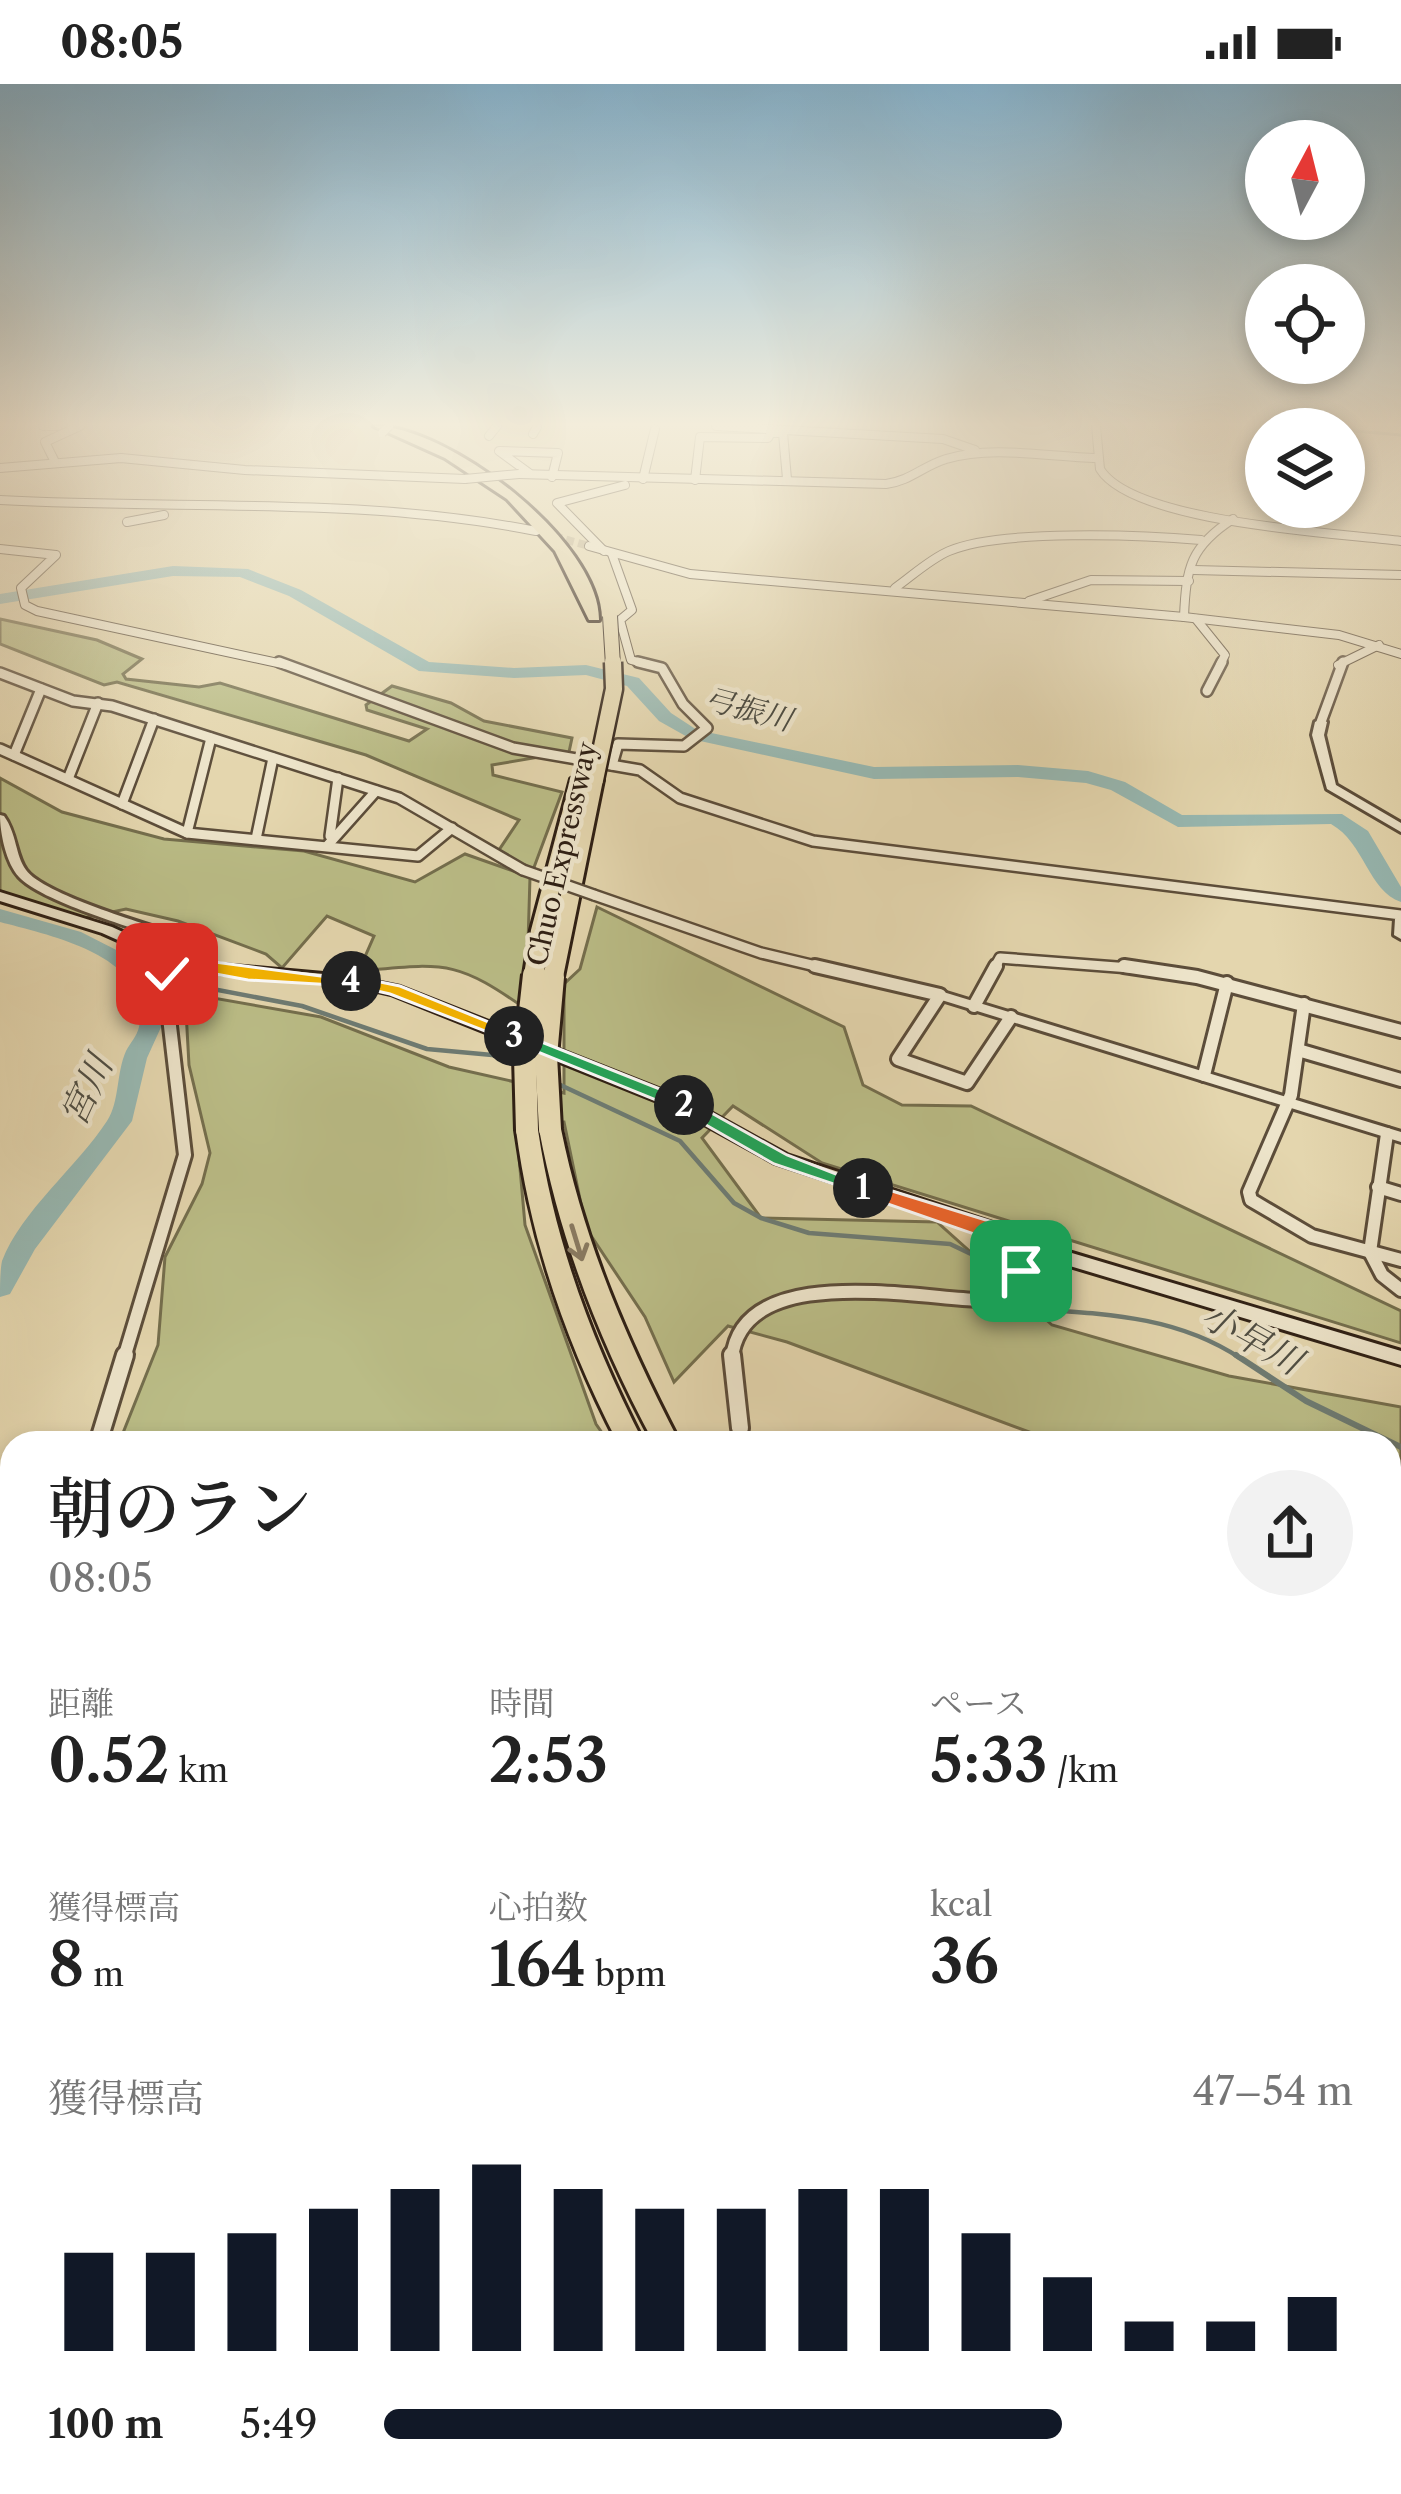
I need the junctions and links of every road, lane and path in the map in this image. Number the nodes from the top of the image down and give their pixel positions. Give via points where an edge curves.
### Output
1 (552, 538) edge
2 (571, 538) edge
3 (593, 538) tunnel mouth
4 (1037, 538) edge
5 (1185, 538) edge
6 (1201, 540) joint
7 (589, 546) tunnel mouth
8 (0, 549) edge
9 (608, 553) junction
10 (1194, 570) junction
11 (1401, 575) edge
12 (1189, 581) junction
13 (895, 588) junction
14 (1024, 604) junction
15 (602, 616) junction
16 (1184, 617) junction
17 (1196, 619) junction
18 (1379, 645) junction
19 (1401, 653) edge
20 (0, 673) edge
21 (41, 689) junction
22 (1207, 691) dead end
23 (98, 703) junction
24 (154, 719) junction
25 (1321, 722) joint
26 (211, 738) junction
27 (0, 748) edge
28 (14, 755) junction
29 (274, 758) junction
30 (612, 765) junction
31 (338, 778) junction
32 (68, 779) junction
33 (376, 790) junction
34 (122, 804) junction
35 (0, 819) edge
36 (452, 828) junction
37 (1401, 828) edge
38 (187, 832) junction
39 (256, 839) junction
40 (328, 841) junction
41 (0, 896) edge
42 (1401, 917) edge
43 (1401, 935) edge
44 (162, 959) junction
45 (1227, 983) junction
46 (940, 995) junction
47 (1304, 1004) junction
48 (974, 1006) junction
49 (1011, 1017) junction
50 (1401, 1031) edge
51 (1298, 1050) junction
52 (1204, 1075) junction
53 (1401, 1080) edge
54 (1284, 1104) junction
55 (538, 1130) junction
56 (1394, 1135) edge
57 (1378, 1187) junction
58 (1401, 1194) edge
59 (1039, 1250) junction
60 (1370, 1252) junction
61 (1401, 1260) edge
62 (1401, 1290) edge
63 (1401, 1358) edge
64 (740, 1428) dead end
65 (102, 1431) edge
66 (626, 1431) edge
67 (660, 1431) edge

1 - 15 highway, Chuo Expressway
2 - 15 highway, Chuo Expressway
3 - 9 street
4 - 13 street via 950,550
5 - 6 street
6 - 10 street
7 - 9 street
8 - 30 street via 56,555 21,588 37,611 260,655 514,748
9 - 13 street via 690,574
9 - 30 street via 632,610 620,620 631,660 662,668 707,728 693,744 619,744
10 - 11 street
10 - 12 street
12 - 14 street via 1091,580
12 - 16 street
13 - 14 street
14 - 16 street
15 - 55 highway, Chuo Expressway, bridge via 614,689 544,976
16 - 17 street
17 - 18 street
17 - 22 street via 1225,655
18 - 19 street
18 - 25 street via 1336,667 1339,681
20 - 21 street
21 - 23 street
21 - 28 street
23 - 24 street
23 - 32 street
24 - 26 street
24 - 34 street
25 - 37 street via 1331,787
26 - 29 street
26 - 38 street
27 - 28 street
28 - 32 street
29 - 31 street
29 - 39 street
30 - 42 street via 652,774 680,798 813,841
31 - 33 street
31 - 40 street
32 - 34 street
33 - 36 street
33 - 40 street
34 - 38 street
35 - 44 street via 12,832 20,874 41,890 172,937
36 - 40 street via 418,856
36 - 46 street, bridge via 523,870 761,953
38 - 39 street
39 - 40 street
41 - 44 main road via 107,930
42 - 43 street
44 - 59 main road via 395,990 683,1105 781,1160
44 - 65 street via 185,1155
45 - 47 street
45 - 48 street via 1113,964 1000,958
45 - 52 street
46 - 48 street
46 - 49 street via 898,1059 967,1083
47 - 50 street
47 - 51 street
48 - 49 street
49 - 52 street
51 - 53 street
51 - 54 street
52 - 54 street
54 - 56 street
54 - 60 street via 1251,1200 1301,1232
55 - 66 highway, Chuo Expressway via 555,1269
55 -> 67 highway, Chuo Expressway via 583,1263
56 - 57 street
57 - 58 street
57 - 60 street
59 - 63 main road
59 - 64 street via 978,1300 800,1295 764,1302 733,1343
60 - 61 street
60 - 62 street

